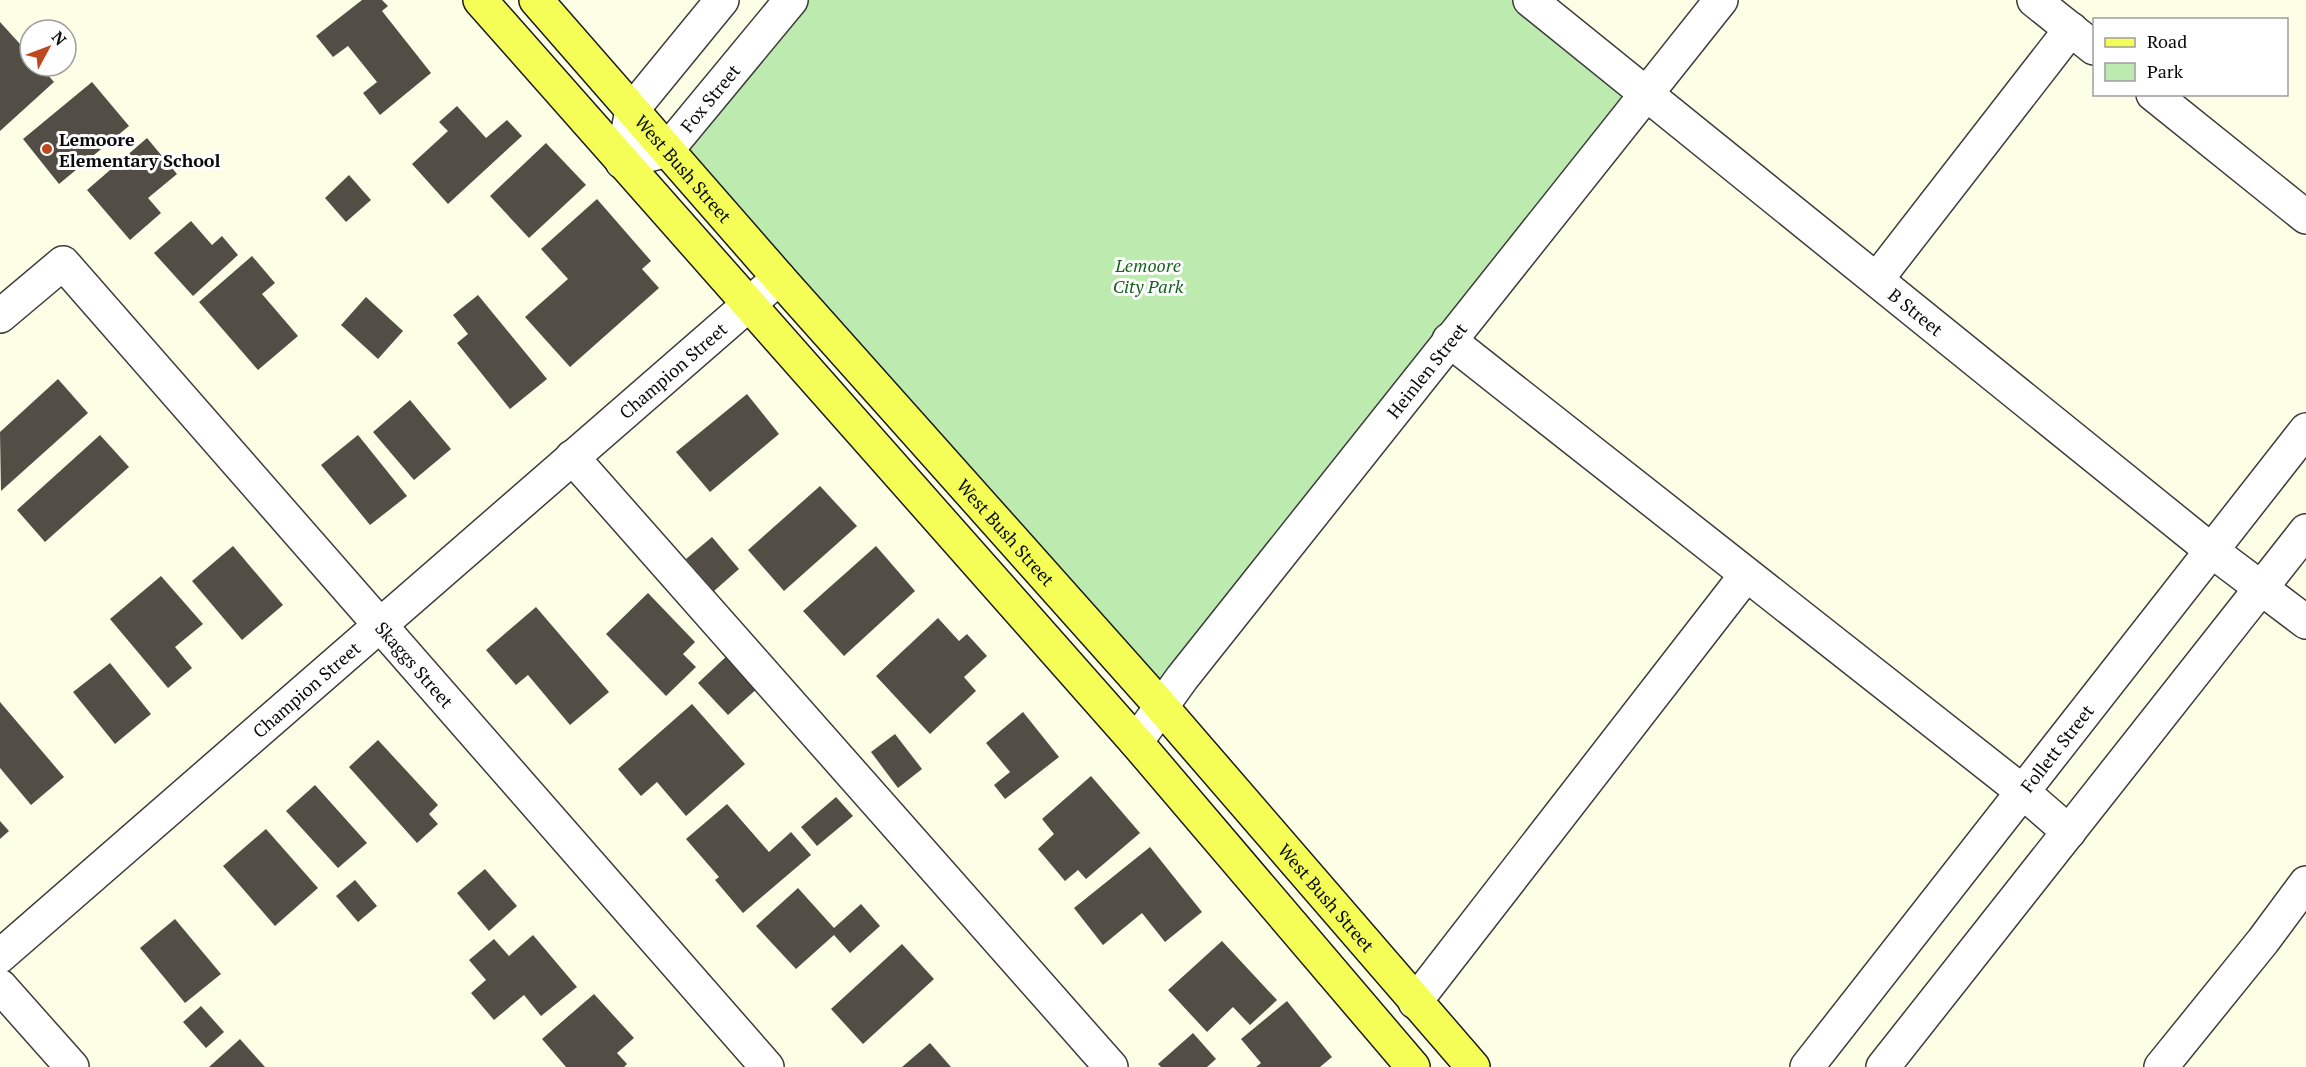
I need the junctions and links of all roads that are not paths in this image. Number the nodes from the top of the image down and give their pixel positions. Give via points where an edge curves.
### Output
1 (480, 0) edge
2 (536, 0) edge
3 (722, 0) edge
4 (791, 0) edge
5 (1530, 0) edge
6 (1721, 0) edge
7 (2034, 0) edge
8 (2083, 39) edge
9 (1646, 92) junction
10 (2156, 96) edge
11 (632, 110) junction
12 (667, 150) junction
13 (622, 162) junction
14 (2306, 216) edge
15 (779, 278) junction
16 (1877, 279) junction
17 (748, 305) junction
18 (0, 316) edge
19 (1449, 340) junction
20 (2306, 430) edge
21 (572, 458) junction
22 (2306, 531) edge
23 (2212, 551) junction
24 (1746, 574) junction
25 (2262, 589) junction
26 (2306, 622) edge
27 (380, 624) junction
28 (1160, 705) junction
29 (1136, 742) junction
30 (2023, 792) junction
31 (2069, 832) junction
32 (2306, 883) edge
33 (0, 956) edge
34 (0, 986) edge
35 (1415, 1002) junction
36 (72, 1067) edge
37 (766, 1067) edge
38 (1112, 1067) edge
39 (1413, 1067) edge
40 (1473, 1067) edge
41 (1807, 1067) edge
42 (1883, 1067) edge
43 (2161, 1067) edge

1 - 13 main road
2 - 11 main road, West Bush Street
3 - 11 street
4 - 12 street, Fox Street
5 - 9 street, B Street
6 - 9 street, Heinlen Street
7 - 8 street
8 - 16 street
9 - 16 street, B Street
9 - 19 street, Heinlen Street
10 - 14 street
11 - 12 main road, West Bush Street
11 - 13 street
12 - 13 street
12 - 15 main road, West Bush Street
13 - 17 main road
15 - 17 street, Champion Street
15 - 28 main road, West Bush Street
16 - 23 street, B Street
17 - 21 street, Champion Street
17 - 29 main road
18 - 27 street, Skaggs Street via 63,263
19 - 24 street
19 - 28 street, Heinlen Street
20 - 23 street, Follett Street
21 - 27 street, Champion Street
21 - 38 street
22 - 25 street
23 - 25 street, B Street
23 - 30 street, Follett Street
24 - 30 street
24 - 35 street
25 - 26 street, B Street
25 - 31 street
27 - 33 street, Champion Street
27 - 37 street, Skaggs Street
28 - 29 street, Heinlen Street
28 - 35 main road, West Bush Street
29 - 39 main road
30 - 31 street
30 - 41 street, Follett Street
31 - 42 street
32 - 43 street
34 - 36 street
35 - 40 main road, West Bush Street

